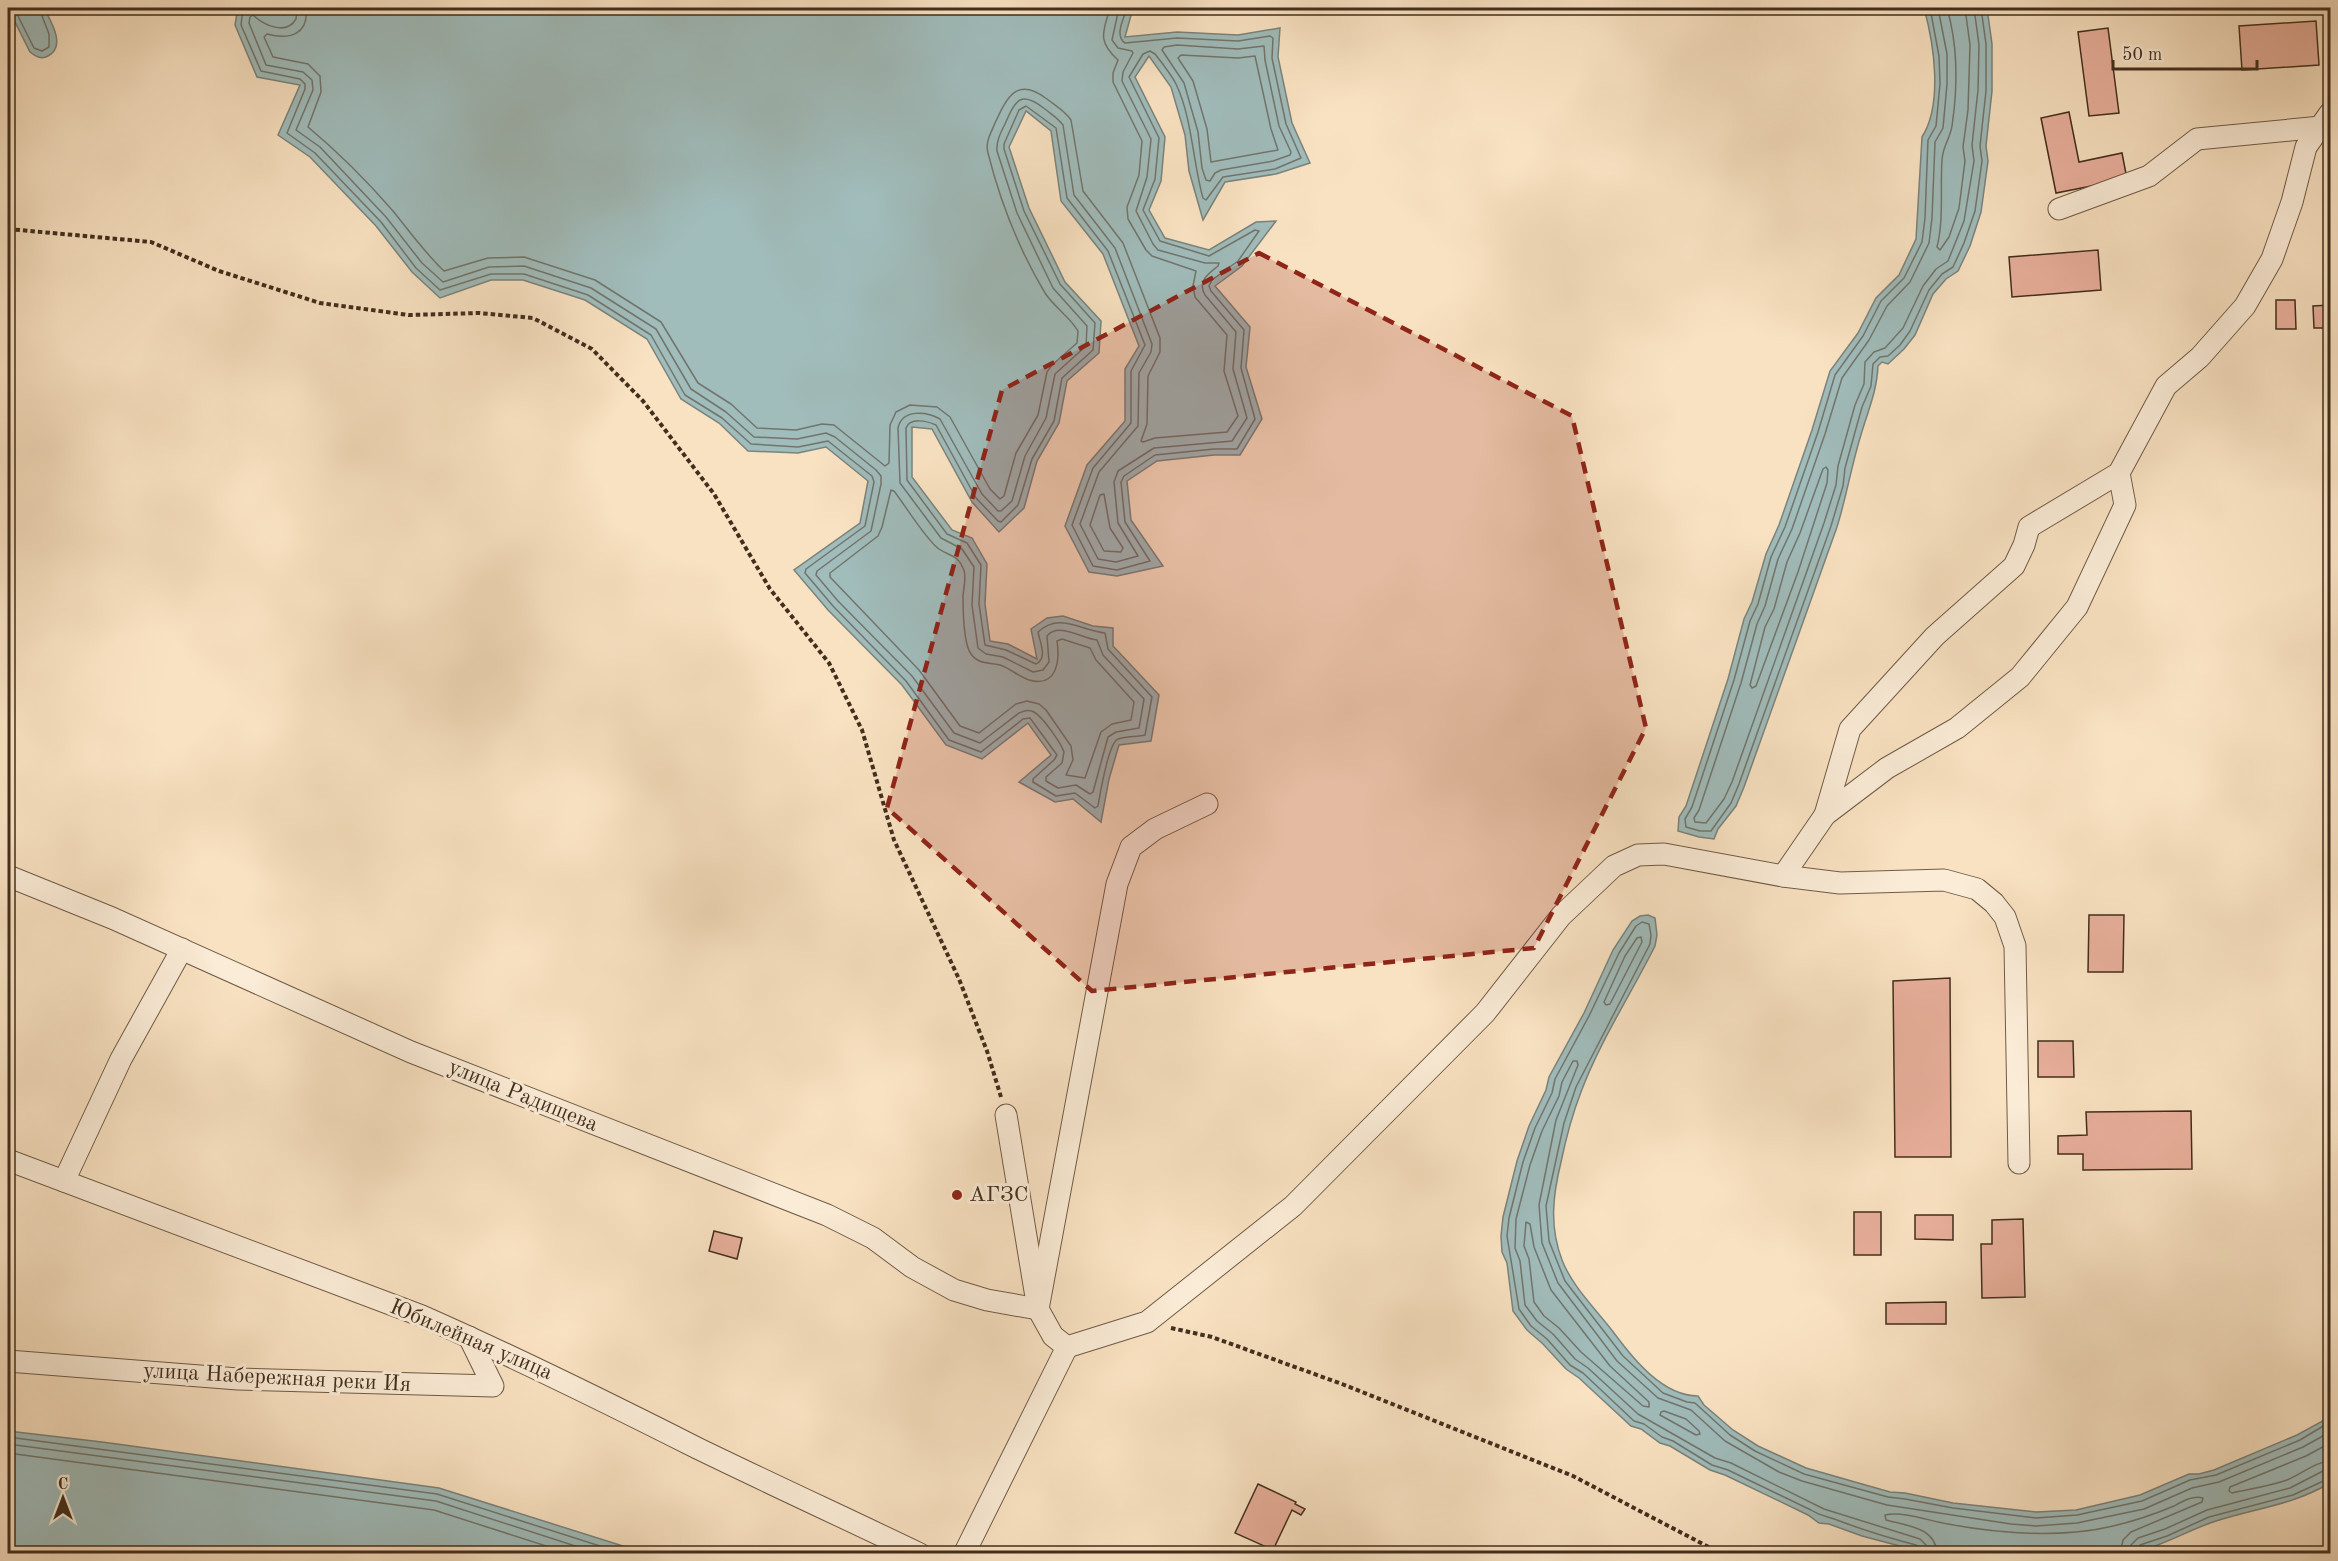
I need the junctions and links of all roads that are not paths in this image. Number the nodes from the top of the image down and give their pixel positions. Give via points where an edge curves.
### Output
1 (2326, 120) edge
2 (2059, 209) dead end
3 (2119, 473) junction
4 (1207, 804) dead end
5 (1825, 815) junction
6 (8, 876) edge
7 (1782, 876) junction
8 (182, 949) junction
9 (1006, 1115) road end
10 (8, 1160) edge
11 (2019, 1163) dead end
12 (64, 1181) junction
13 (1038, 1309) junction
14 (469, 1337) junction
15 (1067, 1347) junction
16 (8, 1362) edge
17 (920, 1554) edge
18 (964, 1554) edge

1 - 2 street via 2197,139 2150,176
1 - 3 street via 2306,147 2272,259 2245,306 2200,357 2166,386
3 - 5 street via 2029,527 2014,566 1935,636 1850,729
3 - 5 street via 2125,505 2077,608 2020,677 1957,728 1887,768
4 - 13 street via 1155,829 1131,847 1117,884
5 - 7 street
6 - 8 street, улица Радищева
7 - 11 street via 1840,883 1944,880 1977,889 1994,903 2005,917 2015,946
7 - 15 street via 1664,854 1638,855 1614,866 1561,916 1485,1013 1293,1206 1147,1322
8 - 12 street via 121,1059
8 - 13 street, улица Радищева via 411,1052 828,1215 873,1238 912,1267 954,1290
9 - 13 street
10 - 12 street, Юбилейная улица
12 - 14 street, Юбилейная улица
13 - 15 street via 1053,1336
14 - 16 street, улица Набережная реки Ия via 493,1386 238,1379
14 - 17 street, Юбилейная улица
15 - 18 street

